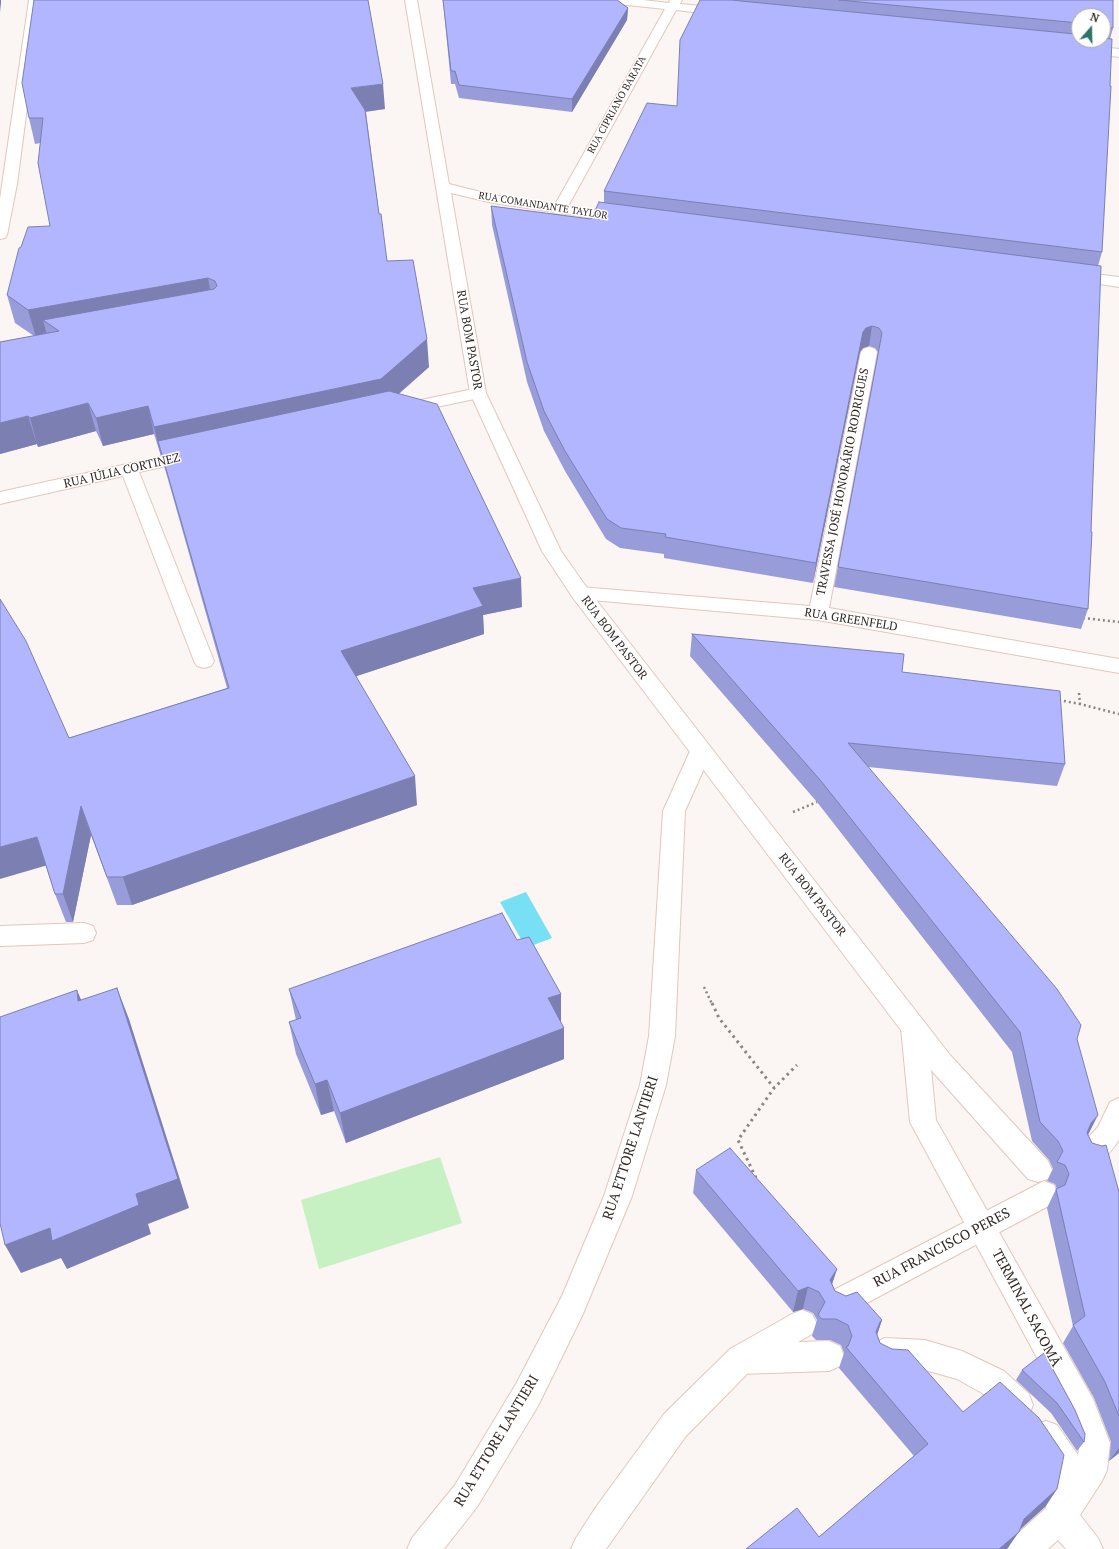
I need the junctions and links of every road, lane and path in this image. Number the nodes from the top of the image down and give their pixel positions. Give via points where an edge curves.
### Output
1 (35, 0) edge
2 (412, 0) edge
3 (608, 0) edge
4 (674, 3) edge
5 (741, 13) edge
6 (1119, 46) edge
7 (1119, 53) edge
8 (443, 187) junction
9 (5, 190) edge
10 (559, 210) junction
11 (638, 220) edge
12 (0, 234) edge
13 (1060, 275) edge
14 (1119, 282) edge
15 (869, 352) dead end
16 (478, 393) junction
17 (390, 412) edge
18 (204, 452) edge
19 (129, 469) junction
20 (0, 498) edge
21 (580, 593) junction
22 (818, 613) junction
23 (1083, 617) edge
24 (1119, 622) edge
25 (204, 661) dead end
26 (1119, 666) edge
27 (1058, 700) edge
28 (1080, 704) dead end
29 (701, 751) junction
30 (817, 802) dead end
31 (792, 812) dead end
32 (84, 933) dead end
33 (0, 936) edge
34 (703, 986) dead end
35 (914, 1028) junction
36 (797, 1065) dead end
37 (774, 1088) junction
38 (1119, 1110) edge
39 (1093, 1152) edge
40 (757, 1180) edge
41 (1041, 1182) joint
42 (982, 1227) junction
43 (840, 1302) edge
44 (802, 1324) dead end
45 (885, 1353) edge
46 (829, 1356) dead end
47 (741, 1360) junction
48 (1060, 1517) junction
49 (423, 1549) edge
50 (587, 1549) edge
51 (1024, 1549) edge
52 (1087, 1549) edge

1 - 9 street
2 - 8 street, RUA BOM PASTOR
3 - 4 street
4 - 5 street
4 - 10 street, RUA CIPRIANO BARATA
6 - 7 street via 1092,43 1071,46
8 - 10 street, RUA COMANDANTE TAYLOR via 493,199
8 - 16 street, RUA BOM PASTOR
9 - 12 street
10 - 11 street, RUA COMANDANTE TAYLOR
13 - 14 street
15 - 22 street, TRAVESSA JOSÉ HONORÁRIO RODRIGUES
16 - 17 street
16 - 21 street, RUA BOM PASTOR via 552,551
18 - 19 street, RUA JÚLIA CORTINEZ
19 - 20 street, RUA JÚLIA CORTINEZ
19 - 25 street
21 - 22 street, RUA GREENFELD
21 - 29 street, RUA BOM PASTOR
22 - 26 street, RUA GREENFELD
23 - 24 path
27 - 28 path
29 - 35 street, RUA BOM PASTOR
29 - 49 street, RUA ETTORE LANTIERI via 674,811 662,1036 653,1085 618,1196 572,1306 527,1395 466,1496
30 - 31 path
32 - 33 street
34 - 37 path via 719,1018
35 - 41 street, RUA BOM PASTOR via 940,1063
35 - 42 street, TERMINAL SACOMÃ via 924,1122
36 - 37 path
37 - 40 path via 738,1140
38 - 39 street via 1108,1135
41 - 42 street, RUA FRANCISCO PERES
42 - 43 street, RUA FRANCISCO PERES
42 - 48 street, TERMINAL SACOMÃ via 1082,1410 1095,1443 1091,1470
44 - 47 street
45 - 48 street via 925,1355 962,1366 994,1382 1039,1425 1068,1470
46 - 47 street
47 - 50 street via 675,1425
48 - 51 street, TERMINAL SACOMÃ
48 - 52 street

